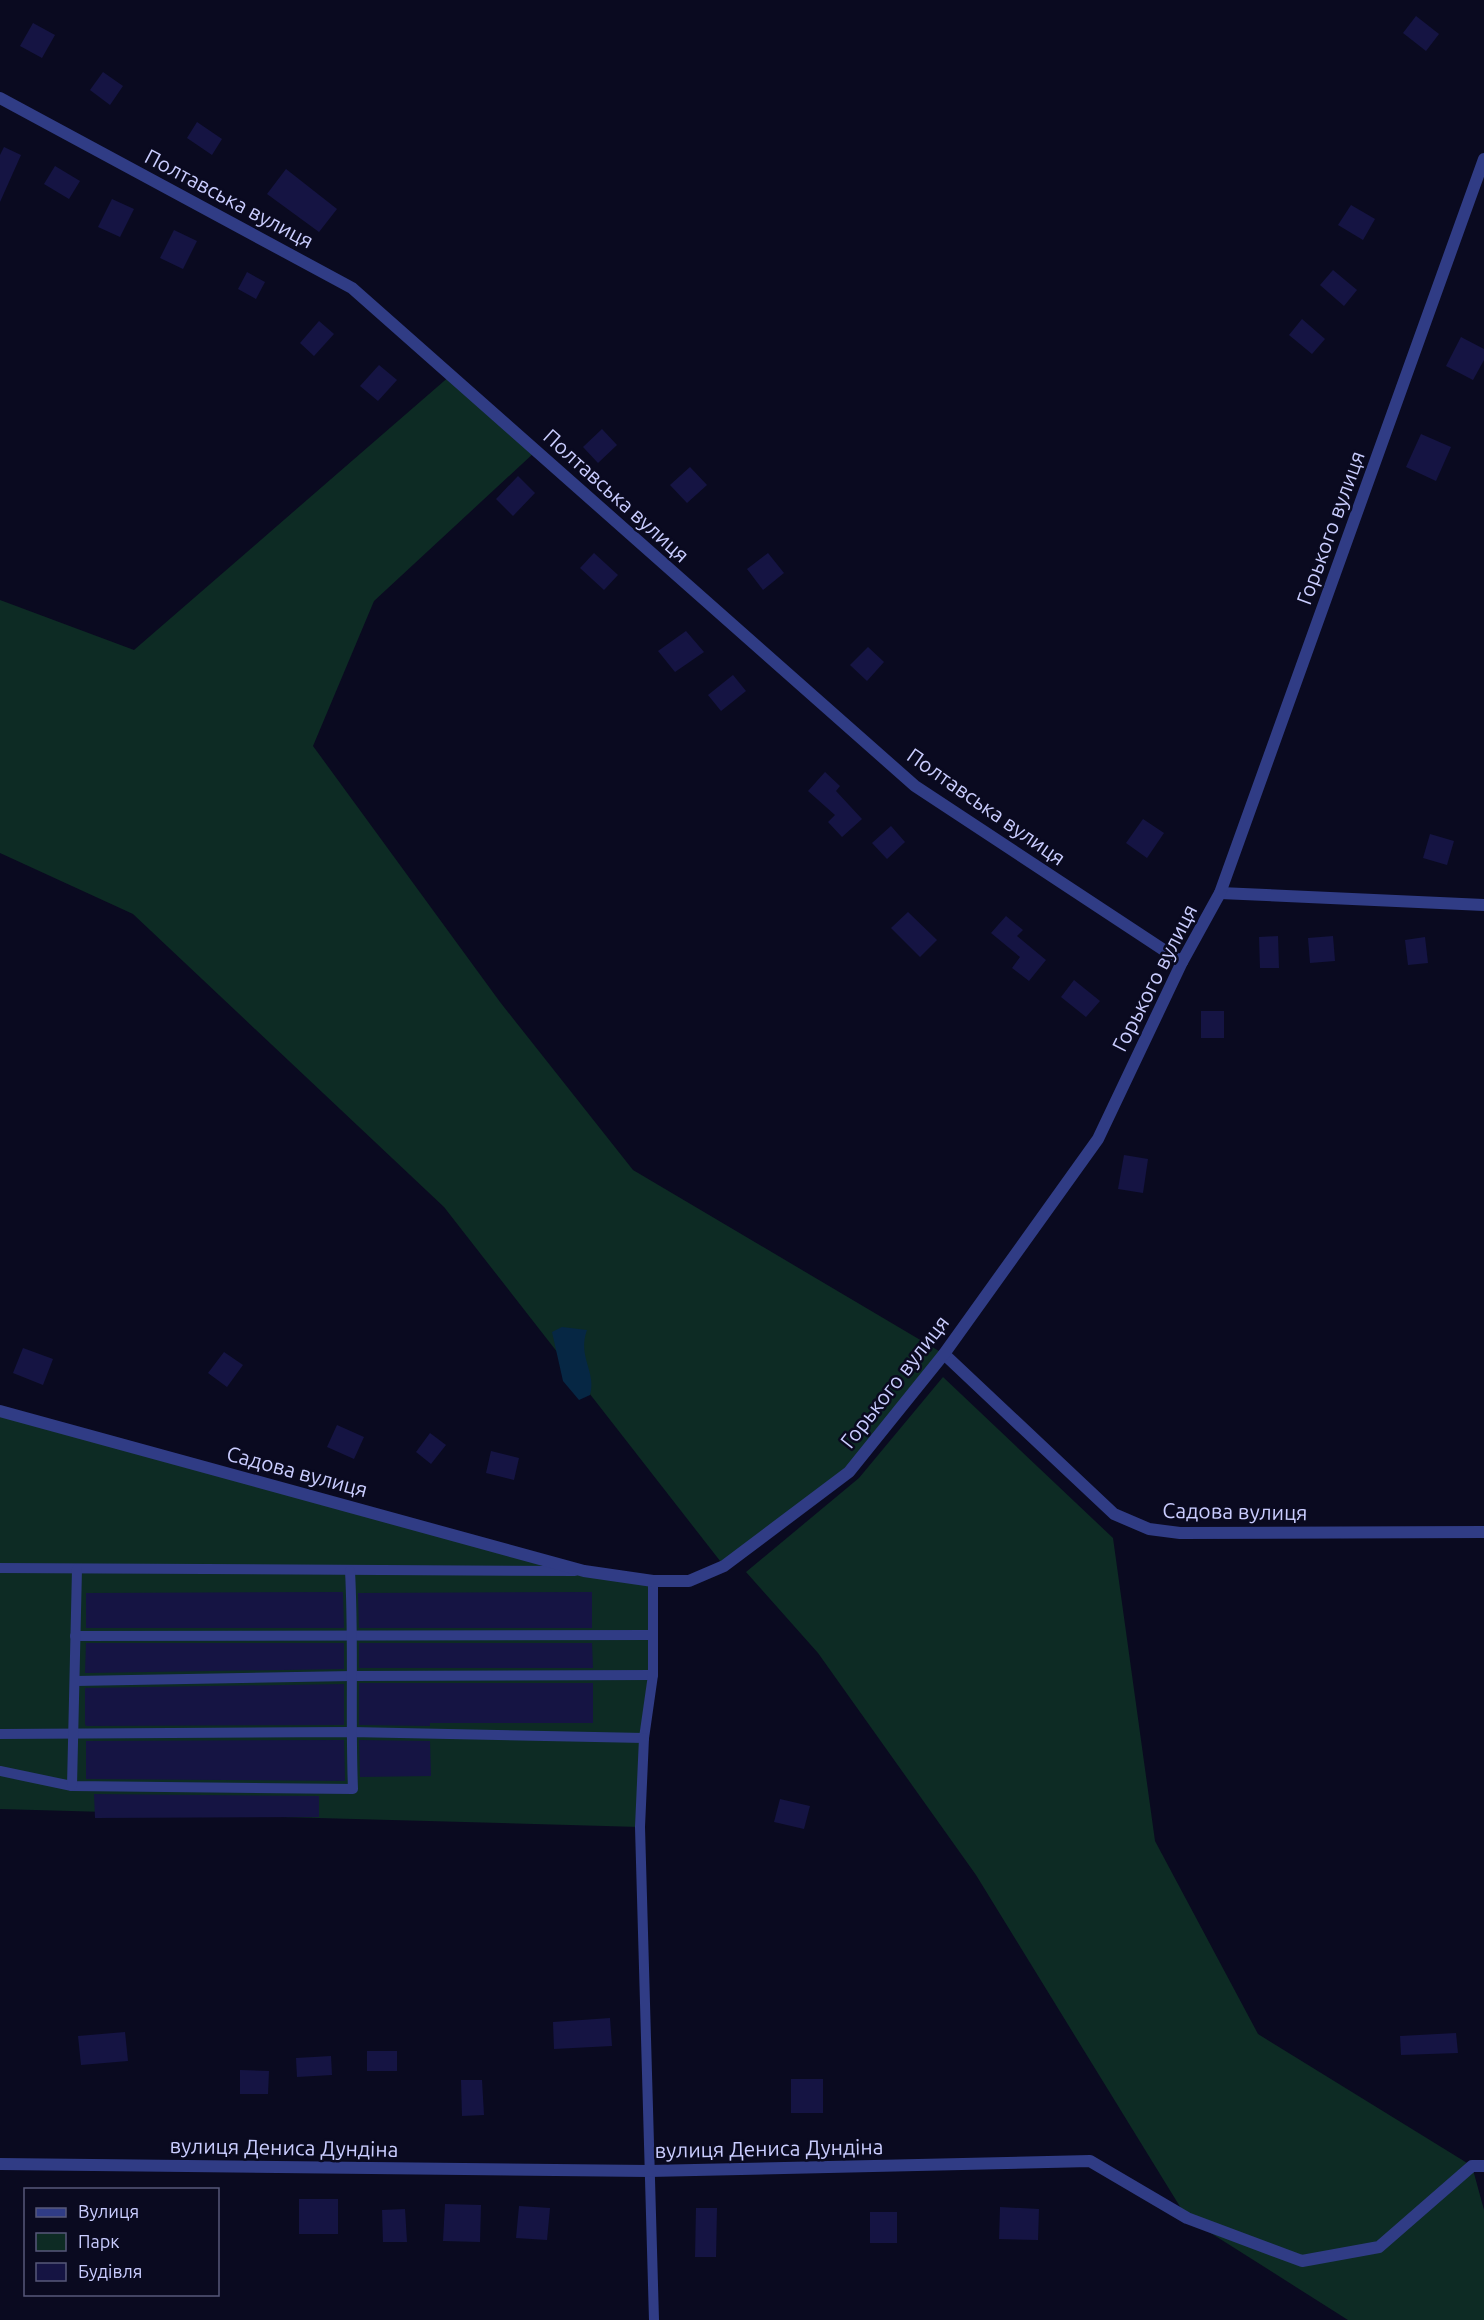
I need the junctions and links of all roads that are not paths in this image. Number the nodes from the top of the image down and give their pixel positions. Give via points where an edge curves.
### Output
1 (0, 98) edge
2 (1484, 159) edge
3 (1221, 893) junction
4 (1484, 905) edge
5 (1182, 962) junction
6 (944, 1354) junction
7 (0, 1411) edge
8 (1484, 1532) edge
9 (0, 1568) edge
10 (77, 1569) junction
11 (350, 1571) junction
12 (584, 1571) junction
13 (653, 1581) junction
14 (353, 1635) junction
15 (653, 1635) junction
16 (75, 1636) junction
17 (653, 1675) junction
18 (351, 1676) junction
19 (75, 1681) junction
20 (74, 1732) junction
21 (351, 1732) junction
22 (0, 1734) edge
23 (644, 1738) junction
24 (0, 1771) edge
25 (72, 1786) junction
26 (0, 2164) edge
27 (1484, 2166) edge
28 (649, 2171) junction
29 (654, 2320) edge

1 - 5 street, Полтавська вулиця via 352,288 915,786
2 - 3 street, Горького вулиця
3 - 4 street
3 - 5 street, Горького вулиця
5 - 6 street, Горького вулиця via 1098,1139
6 - 8 street, Садова вулиця via 1114,1514 1149,1529 1180,1533
6 - 13 street, Горького вулиця via 849,1472 724,1566 689,1581
7 - 12 street, Садова вулиця
9 - 10 lane
10 - 11 lane
10 - 16 lane
11 - 12 lane
11 - 14 lane
12 - 13 street, Горького вулиця
13 - 15 lane
14 - 15 lane
14 - 16 lane
14 - 18 lane
15 - 17 lane
16 - 19 lane
17 - 18 lane
17 - 23 lane
18 - 19 lane
18 - 21 lane
19 - 20 lane
20 - 21 lane
20 - 22 lane
20 - 25 lane
21 - 23 lane
21 - 25 lane via 353,1789
23 - 28 lane via 640,1827
24 - 25 lane
26 - 28 street, вулиця Дениса Дундіна
27 - 28 street, вулиця Дениса Дундіна via 1472,2166 1379,2247 1302,2261 1187,2218 1090,2162
28 - 29 lane

